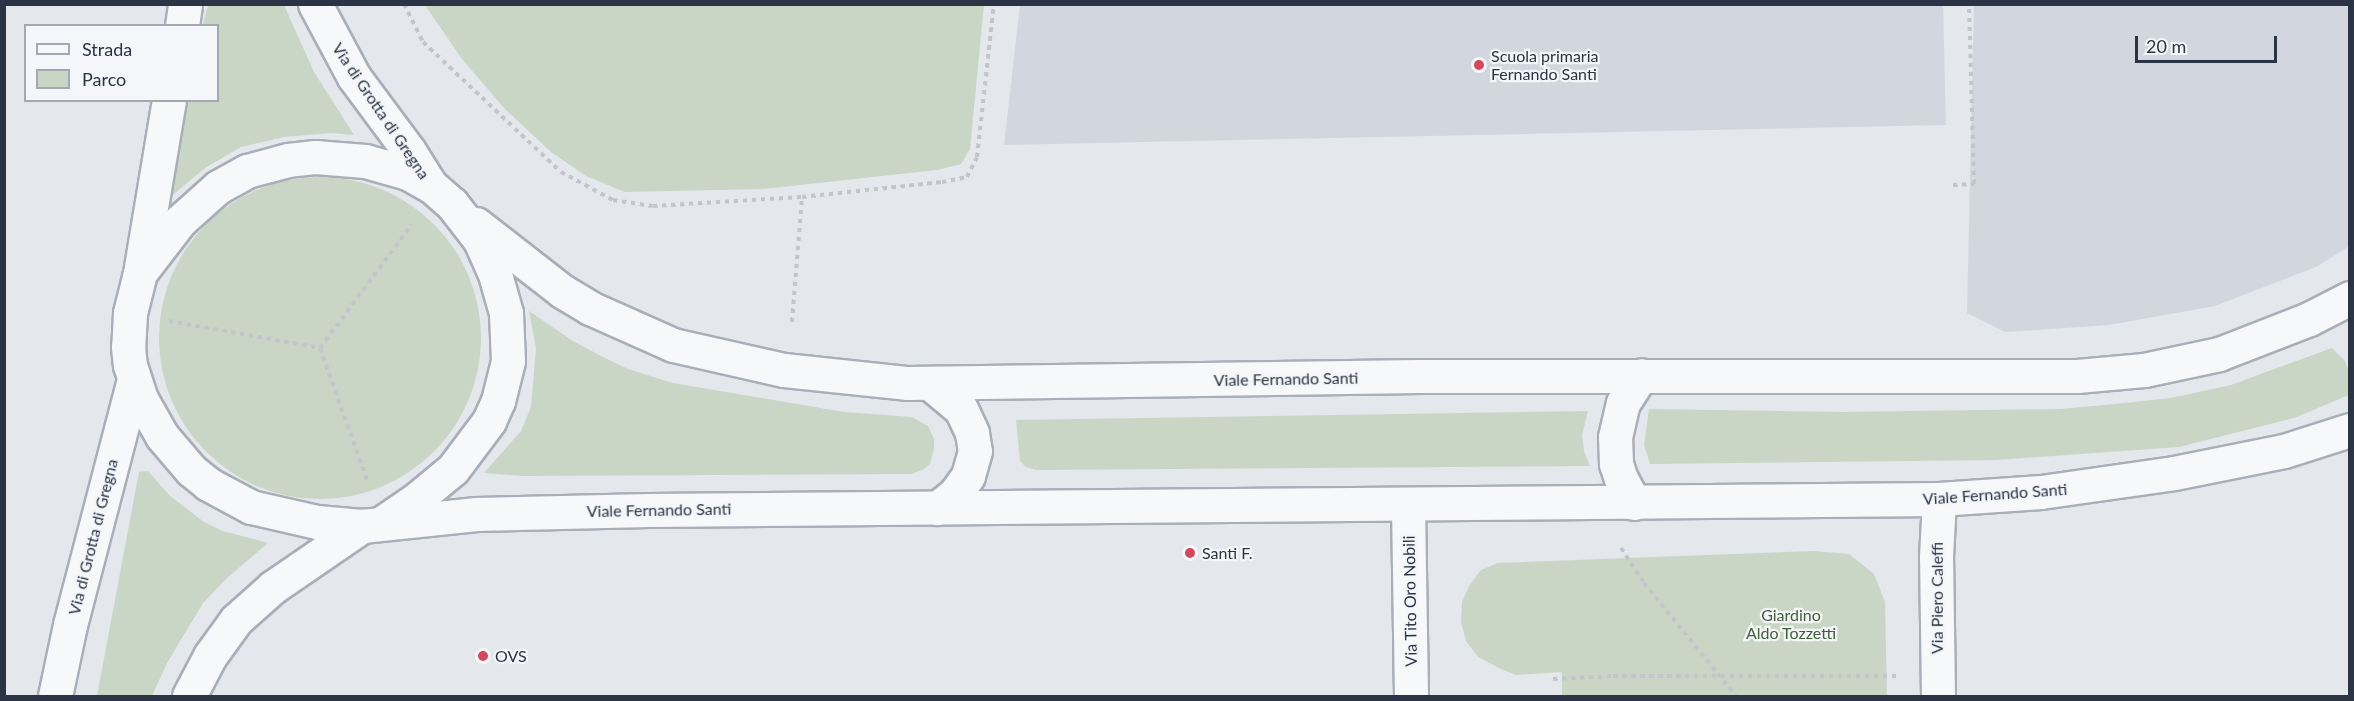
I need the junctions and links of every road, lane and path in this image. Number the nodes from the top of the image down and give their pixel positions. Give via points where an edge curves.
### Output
1 (185, 4) edge
2 (315, 4) edge
3 (404, 4) edge
4 (994, 4) edge
5 (1969, 4) edge
6 (182, 24) edge
7 (169, 102) edge
8 (1953, 185) dead end
9 (441, 195) junction
10 (802, 197) junction
11 (414, 220) dead end
12 (140, 273) junction
13 (2342, 311) edge
14 (160, 319) dead end
15 (792, 322) dead end
16 (320, 348) junction
17 (1641, 375) junction
18 (134, 379) junction
19 (931, 384) junction
20 (2349, 430) edge
21 (1939, 499) junction
22 (1634, 503) junction
23 (1408, 505) junction
24 (937, 508) junction
25 (372, 514) junction
26 (1621, 548) dead end
27 (1719, 676) junction
28 (1896, 676) dead end
29 (1553, 680) dead end
30 (55, 696) edge
31 (189, 696) edge
32 (1411, 696) edge
33 (1736, 696) edge
34 (1938, 696) edge

1 - 6 street
2 - 9 street, Via di Grotta di Gregna via 354,77
3 - 10 path via 423,42 561,172 586,188 613,200 653,206
4 - 10 path via 977,157 967,177
5 - 8 path via 1974,184
7 - 12 street
9 - 12 street via 384,164 344,158 288,159 230,180 205,198 180,220
9 - 19 street, Viale Fernando Santi via 562,291 663,341 784,370
9 - 25 street via 480,240 495,274 506,313 508,361 498,401 471,447 436,485
10 - 15 path
11 - 16 path
12 - 18 street via 128,332
13 - 17 street, Viale Fernando Santi via 2219,354 2112,373
14 - 16 path
16 - 25 path
17 - 19 street, Viale Fernando Santi
17 - 22 street via 1623,403 1615,436 1616,464
18 - 25 street, Viale Fernando Santi via 162,436 191,470 230,498 270,513 317,522
18 - 30 street, Via di Grotta di Gregna
19 - 24 street via 961,410 975,451 968,476 955,494
20 - 21 street, Viale Fernando Santi via 2284,451 2150,477 2041,492
21 - 22 street, Viale Fernando Santi
21 - 34 street, Via Piero Caleffi
22 - 23 street, Viale Fernando Santi
23 - 24 street, Viale Fernando Santi
23 - 32 street, Via Tito Oro Nobili
24 - 25 street, Viale Fernando Santi
25 - 31 street via 273,587 236,620 210,656
26 - 27 path via 1644,583
27 - 28 path
27 - 29 path
27 - 33 path

